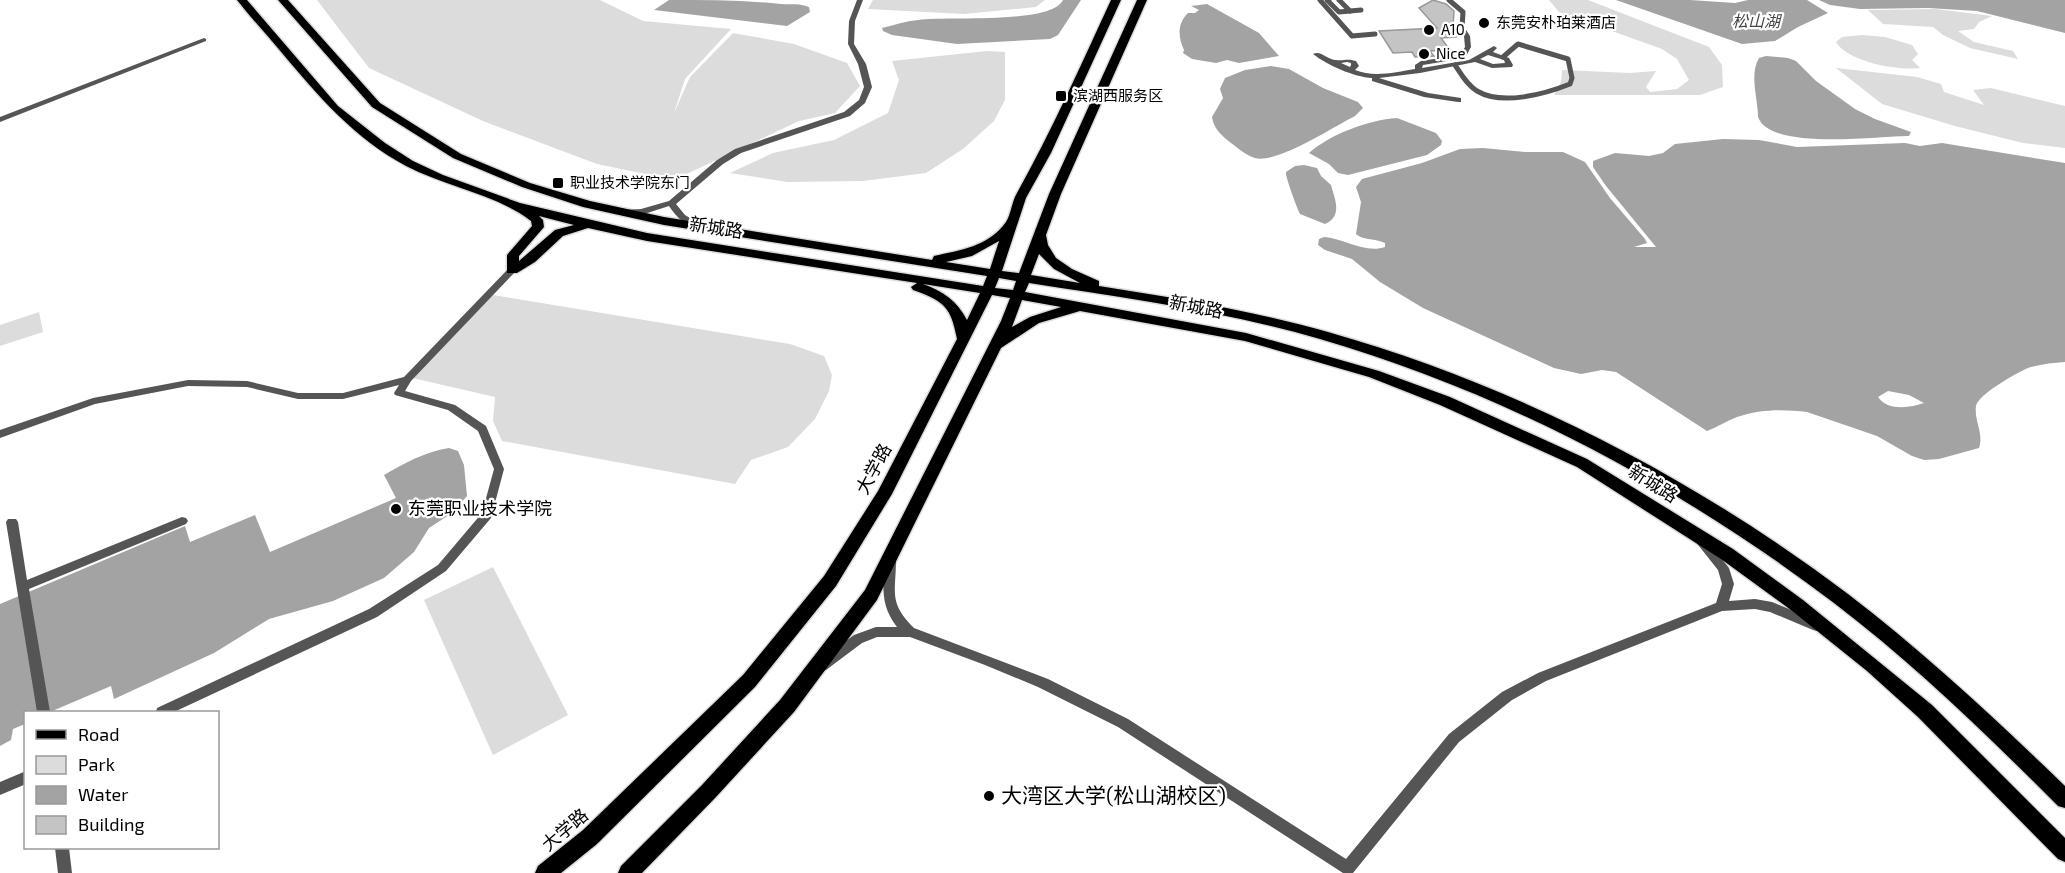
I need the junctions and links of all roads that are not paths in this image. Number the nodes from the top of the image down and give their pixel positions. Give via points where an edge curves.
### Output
1 (242, 0) edge
2 (860, 0) edge
3 (1116, 0) edge
4 (1142, 0) edge
5 (1320, 0) edge
6 (1329, 0) edge
7 (1339, 0) edge
8 (1449, 0) edge
9 (286, 1) edge
10 (1361, 10) dead end
11 (1350, 11) junction
12 (1376, 34) dead end
13 (1467, 36) joint
14 (204, 40) dead end
15 (1316, 54) dead end
16 (1503, 57) junction
17 (1475, 60) junction
18 (1404, 64) dead end
19 (1455, 65) junction
20 (1420, 71) junction
21 (1407, 73) junction
22 (1361, 75) junction
23 (1458, 100) dead end
24 (0, 120) edge
25 (519, 182) junction
26 (494, 198) junction
27 (672, 203) junction
28 (516, 206) junction
29 (623, 212) junction
30 (1013, 218) junction
31 (596, 226) junction
32 (697, 226) junction
33 (1040, 235) junction
34 (901, 259) junction
35 (512, 270) junction
36 (995, 273) junction
37 (881, 275) junction
38 (1025, 278) junction
39 (988, 292) junction
40 (1119, 293) junction
41 (1017, 296) junction
42 (1092, 308) junction
43 (963, 341) junction
44 (992, 353) junction
45 (407, 379) junction
46 (0, 434) edge
47 (182, 521) dead end
48 (12, 522) dead end
49 (1696, 534) junction
50 (890, 558) junction
51 (22, 586) junction
52 (1720, 606) junction
53 (1829, 630) junction
54 (910, 632) junction
55 (814, 671) junction
56 (43, 711) edge
57 (164, 711) edge
58 (24, 778) edge
59 (0, 789) edge
60 (2065, 800) edge
61 (62, 849) edge
62 (2065, 852) edge
63 (65, 873) edge
64 (545, 873) edge
65 (628, 873) edge

1 - 26 main road, 新城路 via 334,108 409,163
2 - 27 street via 852,21 851,44 868,87 862,101 847,114 738,151
3 - 30 main road, 大学路
4 - 33 main road
5 - 12 street via 1352,36
6 - 11 street via 1339,12
7 - 11 street
8 - 13 street via 1463,12 1462,28
9 - 25 main road, 新城路 via 376,105 457,156
10 - 11 street
13 - 20 street via 1468,47 1463,57 1421,63
14 - 24 street
15 - 22 street
16 - 17 street via 1490,50
16 - 17 street via 1509,65 1501,68
16 - 19 street via 1518,44 1568,58 1570,84 1513,97 1495,96 1470,86
17 - 19 street
18 - 21 street
19 - 20 street
20 - 21 street
21 - 22 street
22 - 23 street
25 - 26 main road
25 - 29 main road, 新城路
26 - 28 main road, 新城路
27 - 29 street via 641,212
27 - 32 street via 683,219
28 - 31 main road, 新城路
28 - 35 main road via 530,213 539,224 513,255
29 - 32 main road, 新城路
30 - 34 main road via 996,238 971,253
30 - 36 main road, 大学路
31 - 35 main road via 574,227 559,233 531,259
31 - 37 main road, 新城路
32 - 34 main road, 新城路
33 - 38 main road
33 - 40 main road via 1041,248 1051,261 1080,278
34 - 36 main road, 新城路
35 - 45 street
36 - 38 main road, 新城路
36 - 39 main road, 大学路
37 - 39 main road, 新城路
37 - 43 main road via 924,289 949,303 962,321
38 - 40 main road, 新城路
38 - 41 main road
39 - 41 main road, 新城路
39 - 43 main road, 大学路
40 - 60 main road, 新城路 via 1251,317 1342,341 1437,373 1602,447 1726,520 1840,598 1988,724
41 - 42 main road, 新城路
41 - 44 main road
42 - 44 main road via 1037,318 1010,334
42 - 49 main road, 新城路 via 1256,339 1374,374 1445,401 1582,464
43 - 64 main road, 大学路 via 884,494 830,581 750,681 590,837
44 - 50 main road
45 - 46 street via 343,396 298,396 247,384 188,383 93,401
45 - 57 street via 399,393 451,407 482,429 499,469 486,515 442,568 373,613
47 - 51 street
48 - 51 street
49 - 52 street via 1723,568 1728,584
49 - 53 main road, 新城路
50 - 54 street via 890,609
50 - 55 main road via 871,595
51 - 56 street
52 - 53 street via 1772,607
52 - 54 street via 1579,661 1507,696 1454,738 1348,868 1123,723 1043,683
53 - 62 main road, 新城路 via 1925,711
54 - 55 street via 867,635
55 - 65 main road via 710,791
58 - 59 street
61 - 63 street

